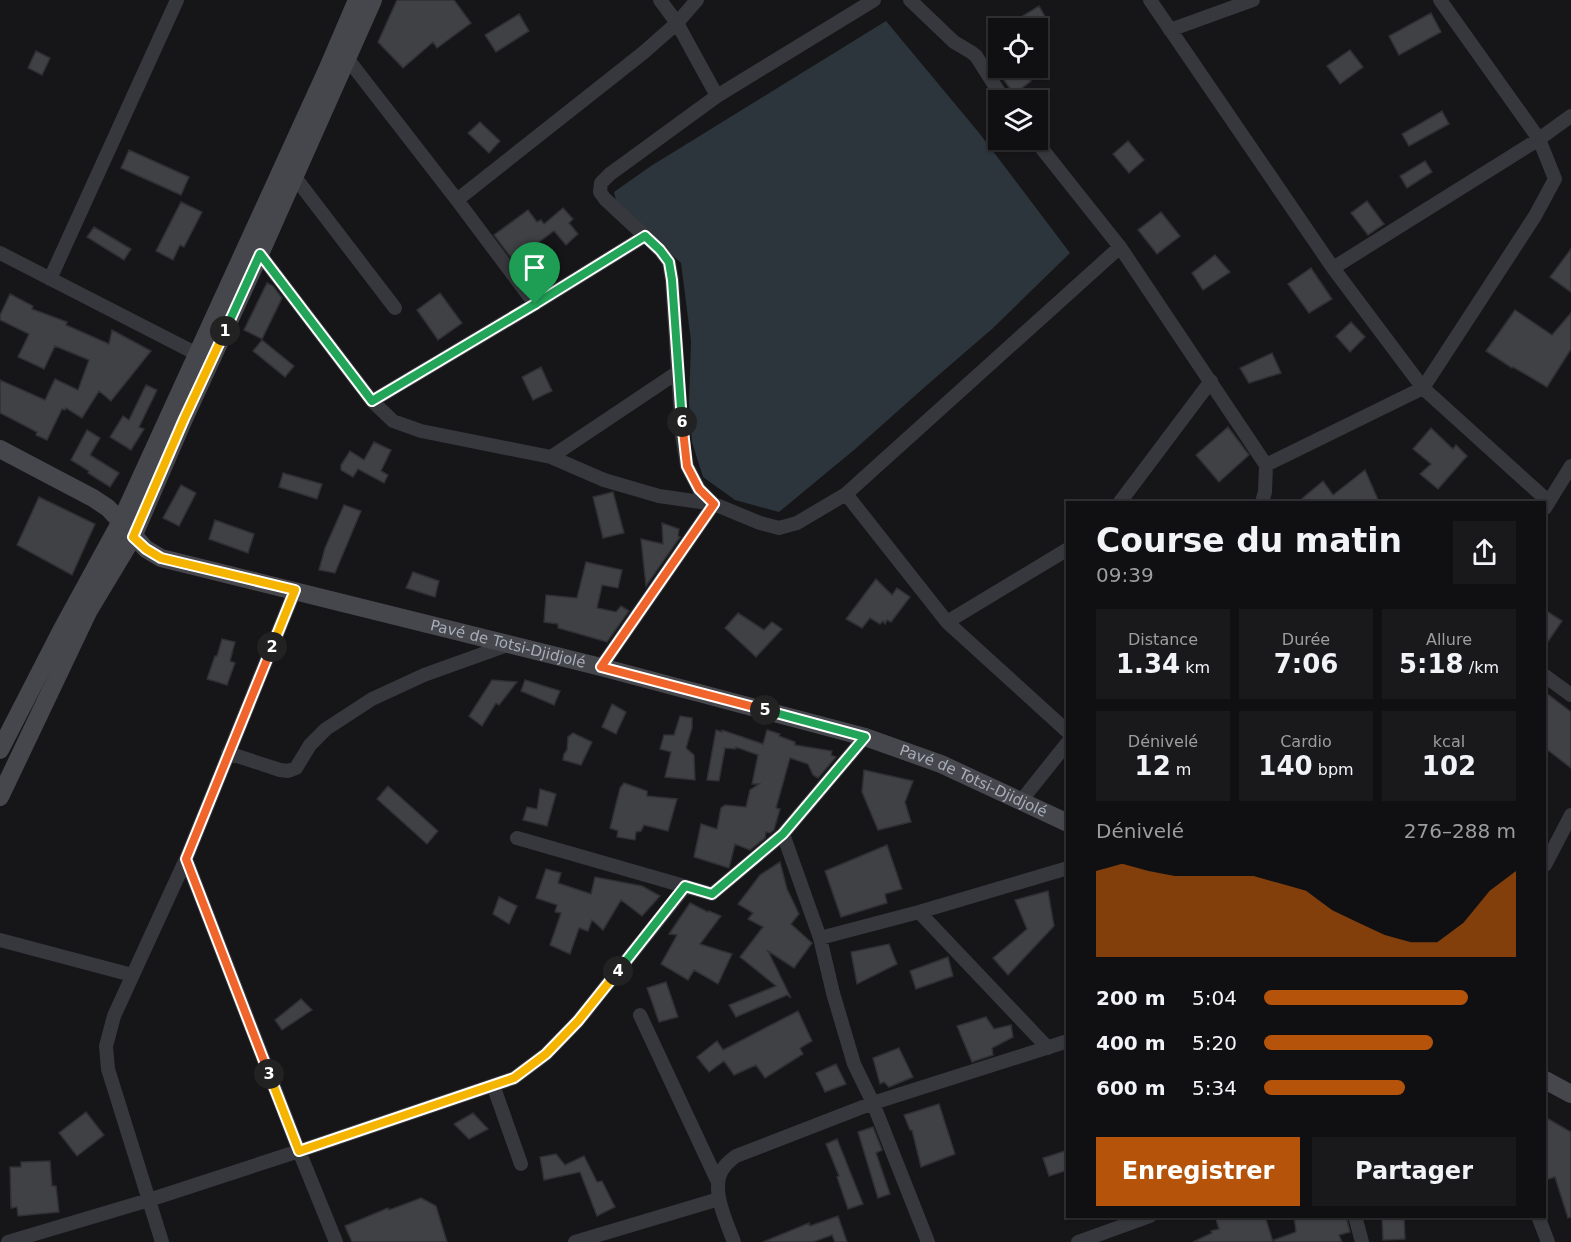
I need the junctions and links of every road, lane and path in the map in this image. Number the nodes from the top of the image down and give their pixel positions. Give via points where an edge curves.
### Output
1 (177, 0) edge
2 (357, 0) edge
3 (373, 0) edge
4 (660, 0) edge
5 (697, 0) edge
6 (874, 0) edge
7 (910, 0) edge
8 (1150, 0) edge
9 (1253, 0) edge
10 (1440, 0) edge
11 (677, 23) junction
12 (1170, 30) junction
13 (342, 52) junction
14 (998, 90) edge
15 (717, 96) junction
16 (1571, 116) edge
17 (1539, 139) junction
18 (1043, 150) edge
19 (294, 176) junction
20 (457, 200) junction
21 (645, 236) junction
22 (1120, 247) junction
23 (0, 253) edge
24 (260, 254) junction
25 (1333, 268) junction
26 (50, 279) junction
27 (535, 304) junction
28 (395, 308) dead end
29 (196, 354) junction
30 (678, 372) junction
31 (1211, 381) junction
32 (1423, 388) junction
33 (372, 401) junction
34 (0, 449) edge
35 (551, 457) junction
36 (1266, 465) junction
37 (1571, 466) edge
38 (846, 494) junction
39 (1121, 501) edge
40 (1262, 501) edge
41 (1543, 501) edge
42 (714, 504) junction
43 (1547, 505) edge
44 (122, 521) junction
45 (133, 537) junction
46 (1066, 550) edge
47 (295, 590) junction
48 (947, 622) junction
49 (510, 644) junction
50 (601, 667) junction
51 (1546, 677) edge
52 (1571, 695) edge
53 (1066, 730) edge
54 (865, 737) junction
55 (1066, 744) edge
56 (0, 750) edge
57 (228, 753) junction
58 (0, 797) edge
59 (1020, 801) junction
60 (1571, 815) edge
61 (1066, 823) edge
62 (783, 834) junction
63 (517, 838) dead end
64 (186, 859) junction
65 (1546, 863) edge
66 (1066, 869) edge
67 (685, 886) junction
68 (919, 912) junction
69 (820, 938) junction
70 (0, 940) edge
71 (132, 975) junction
72 (640, 1015) dead end
73 (1066, 1042) edge
74 (1048, 1048) junction
75 (1546, 1081) edge
76 (494, 1085) junction
77 (1571, 1094) edge
78 (873, 1103) junction
79 (299, 1151) junction
80 (521, 1164) dead end
81 (717, 1180) junction
82 (719, 1199) junction
83 (148, 1200) junction
84 (1144, 1218) edge
85 (1356, 1218) edge
86 (1539, 1218) edge
87 (8, 1242) edge
88 (162, 1242) edge
89 (336, 1242) edge
90 (575, 1242) edge
91 (734, 1242) edge
92 (928, 1242) edge
93 (1078, 1242) edge
94 (1362, 1242) edge
95 (1548, 1242) edge

1 - 26 street
2 - 13 main road
3 - 13 main road
4 - 11 street
5 - 11 street
6 - 15 street
7 - 14 street via 954,42 976,56
8 - 12 street
9 - 12 street
10 - 17 street
11 - 15 street
11 - 20 street
12 - 25 street
13 - 19 main road
13 - 20 street
13 - 29 main road
15 - 21 street via 601,183 600,192 605,199
16 - 17 street
17 - 25 street
17 - 32 street via 1555,179
18 - 22 street
19 - 24 main road
19 - 28 street
20 - 27 street
21 - 27 street
21 - 30 street via 669,262
22 - 31 street
22 - 38 street
23 - 26 street
24 - 33 street
24 - 45 main road
25 - 32 street
26 - 29 street
27 - 33 street
29 - 44 main road
30 - 35 street
30 - 42 street via 687,466 699,489
31 - 36 street
31 - 39 street
32 - 36 street
32 - 41 street
33 - 35 street via 393,421 421,431
34 - 44 main road, Pavé de Totsi-Djidjolé via 93,498
35 - 42 street via 604,480 659,496
36 - 40 street
37 - 43 street
38 - 42 street via 797,523 780,528
38 - 48 street
42 - 50 street
44 - 45 main road, Pavé de Totsi-Djidjolé
44 - 56 main road
45 - 47 main road, Pavé de Totsi-Djidjolé via 161,558
45 - 58 main road via 89,610
46 - 48 street
47 - 49 main road, Pavé de Totsi-Djidjolé
47 - 57 street
48 - 53 street
49 - 50 main road, Pavé de Totsi-Djidjolé
49 - 57 street via 424,675 372,699 309,744 296,768 280,770
50 - 54 main road, Pavé de Totsi-Djidjolé
51 - 52 street
54 - 59 main road, Pavé de Totsi-Djidjolé via 941,764
54 - 62 street
55 - 59 street
57 - 64 street
59 - 61 main road, Pavé de Totsi-Djidjolé
60 - 65 street
62 - 67 street via 712,894
62 - 69 street
63 - 67 street
64 - 71 street
64 - 79 street
66 - 68 street
67 - 76 street via 578,1021 546,1054 514,1078
68 - 69 street
68 - 74 street
69 - 78 street via 854,1064
70 - 71 street
71 - 83 street via 106,1046 108,1069
72 - 81 street
73 - 74 street
74 - 78 street
75 - 77 main road
76 - 79 street
76 - 80 street
78 - 81 street via 736,1156 723,1167
78 - 92 street
79 - 83 street
79 - 89 street
81 - 82 street
82 - 90 street
82 - 91 street
83 - 87 street
83 - 88 street
84 - 93 street
85 - 94 street
86 - 95 street

